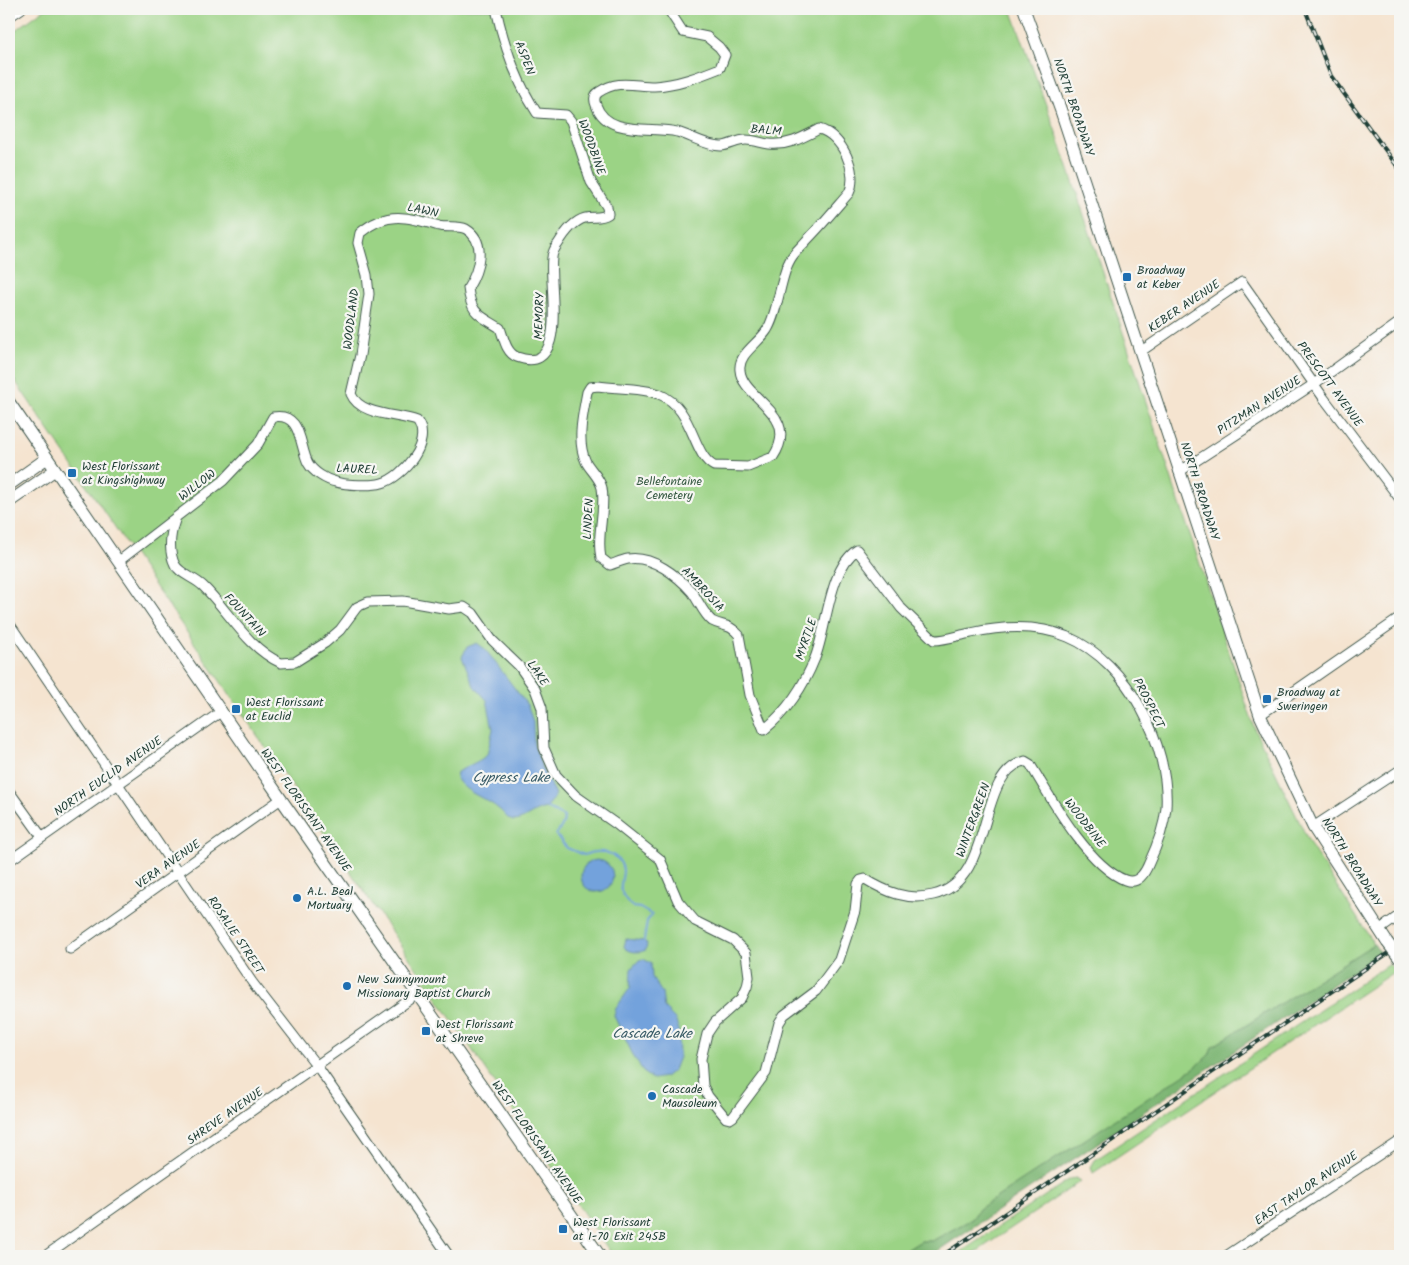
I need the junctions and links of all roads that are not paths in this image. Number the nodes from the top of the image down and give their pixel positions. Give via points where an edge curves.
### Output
1 (20, 9) edge
2 (496, 9) edge
3 (668, 9) edge
4 (1024, 9) edge
5 (9, 17) edge
6 (566, 114) joint
7 (608, 214) joint
8 (466, 229) joint
9 (358, 243) joint
10 (1242, 282) joint
11 (1400, 322) edge
12 (1140, 352) junction
13 (1314, 384) junction
14 (590, 387) joint
15 (352, 398) joint
16 (9, 402) edge
17 (277, 417) joint
18 (47, 458) junction
19 (55, 470) junction
20 (1180, 472) junction
21 (9, 485) edge
22 (1400, 500) edge
23 (9, 502) edge
24 (174, 520) junction
25 (119, 561) junction
26 (610, 565) joint
27 (1400, 618) edge
28 (9, 623) edge
29 (340, 630) joint
30 (934, 640) joint
31 (222, 711) junction
32 (1260, 715) junction
33 (764, 730) joint
34 (1024, 760) joint
35 (1400, 770) edge
36 (119, 783) junction
37 (9, 791) edge
38 (281, 799) junction
39 (1314, 827) junction
40 (42, 837) junction
41 (9, 862) edge
42 (179, 872) junction
43 (1140, 878) joint
44 (1400, 916) edge
45 (1379, 930) junction
46 (70, 949) dead end
47 (1400, 959) edge
48 (418, 994) junction
49 (317, 1066) junction
50 (730, 1120) joint
51 (1400, 1140) edge
52 (45, 1256) edge
53 (449, 1256) edge
54 (600, 1256) edge
55 (1226, 1256) edge

1 - 5 street
2 - 6 street, ASPEN via 510,57 538,114
3 - 14 street, BALM via 683,32 707,37 722,51 725,55 720,68 683,81 655,86 612,85 595,97 596,107 602,116 613,124 676,132 710,145 722,146 747,140 786,144 819,129 828,131 848,158 853,185 796,250 788,263 768,329 740,366 744,382 764,402 781,435 779,449 773,457 748,467 724,468 709,464 684,417 672,402 651,392
4 - 12 main road, NORTH BROADWAY
6 - 7 street, WOODBINE via 591,182
7 - 8 street, MEMORY via 585,218 572,226 557,244 552,257 553,314 549,348 542,356 528,360 508,350 500,328 478,316 471,306 468,288 480,258 473,236
8 - 9 street, LAWN via 439,226 409,217 389,218 367,227 360,233
9 - 15 street, WOODLAND via 368,275 369,294
10 - 12 street, KEBER AVENUE
10 - 13 street, PRESCOTT AVENUE
11 - 13 street, PITZMAN AVENUE
12 - 20 main road, NORTH BROADWAY
13 - 20 street, PITZMAN AVENUE
13 - 22 street, PRESCOTT AVENUE
14 - 26 street, LINDEN via 586,392 583,412 582,450 600,480 600,550 601,558
15 - 17 street, LAUREL via 369,410 408,418 421,426 422,438 398,476 383,483 338,483 324,478 308,464 299,432 292,422
16 - 18 main road, WEST FLORISSANT AVENUE
17 - 24 street, WILLOW via 269,420 258,444 242,463
18 - 19 main road, WEST FLORISSANT AVENUE
18 - 21 main road
19 - 23 main road
19 - 25 main road, WEST FLORISSANT AVENUE
20 - 32 main road, NORTH BROADWAY
24 - 25 street, WILLOW
24 - 29 street, FOUNTAIN via 171,545 177,568 204,587 238,628 274,660 287,664 295,662
25 - 31 main road, WEST FLORISSANT AVENUE
26 - 33 street, AMBROSIA via 629,558 661,567 691,592 712,621 736,631 750,695
27 - 32 street
28 - 36 street, ROSALIE STREET
29 - 50 street, LAKE via 349,615 368,602 403,601 449,609 469,608 492,640 519,666 535,689 542,708 544,748 556,775 576,796 660,859 671,889 686,912 706,928 733,940 746,953 747,987 742,998 711,1028 701,1059 708,1096
30 - 33 street, MYRTLE via 901,608 858,550 846,560 836,577 819,644 801,687 786,709
30 - 43 street, PROSPECT via 1002,628 1047,630 1084,644 1116,671 1130,690 1150,730 1161,761 1165,789 1166,808 1160,835
31 - 36 street, NORTH EUCLID AVENUE
31 - 38 main road, WEST FLORISSANT AVENUE
32 - 39 main road, NORTH BROADWAY
34 - 43 street, WOODBINE via 1030,764 1063,818 1104,866 1126,880
34 - 50 street, WINTERGREEN via 1010,768 1001,782 972,862 954,886 932,895 906,896 865,879 858,884 851,926 839,960 816,991 779,1023 766,1073
35 - 39 street
36 - 40 street, NORTH EUCLID AVENUE
36 - 42 street, ROSALIE STREET
37 - 40 street
38 - 42 street, VERA AVENUE
38 - 48 main road, WEST FLORISSANT AVENUE
39 - 45 main road, NORTH BROADWAY
40 - 41 street, NORTH EUCLID AVENUE
42 - 46 street, VERA AVENUE
42 - 49 street, ROSALIE STREET via 252,982
44 - 45 street
45 - 47 main road, NORTH BROADWAY, bridge
48 - 49 street, SHREVE AVENUE
48 - 54 main road, WEST FLORISSANT AVENUE
49 - 52 street, SHREVE AVENUE
49 - 53 street, ROSALIE STREET
51 - 55 street, EAST TAYLOR AVENUE

